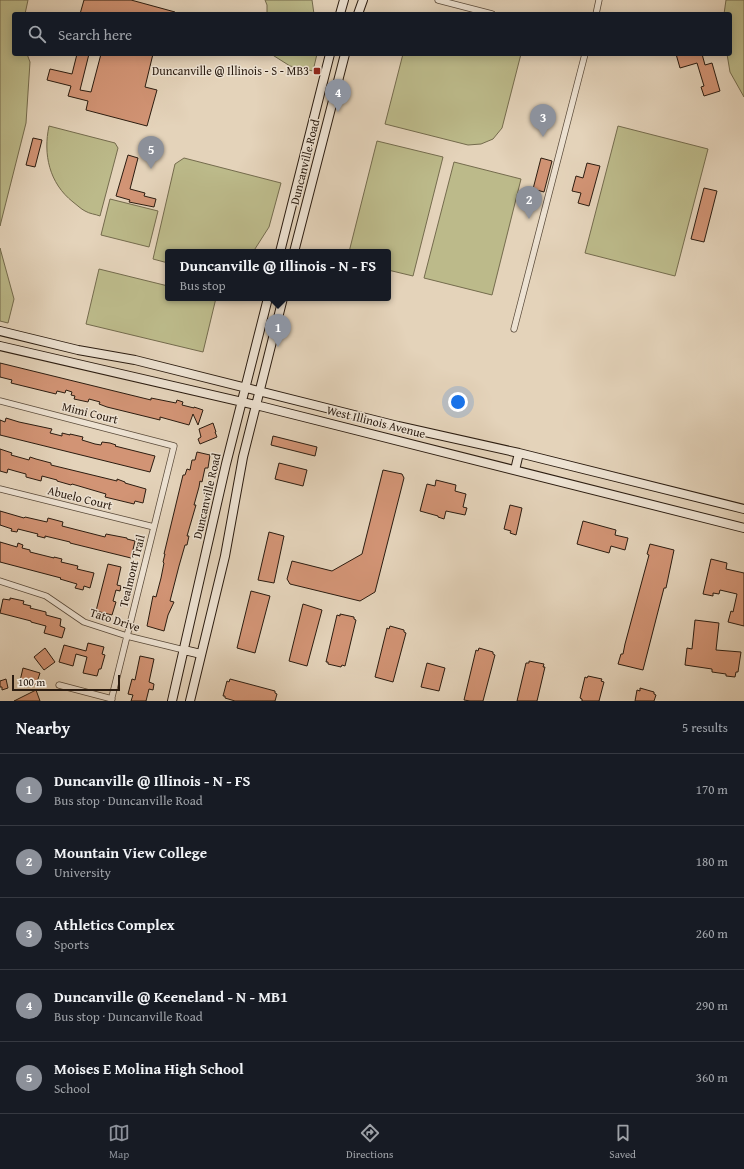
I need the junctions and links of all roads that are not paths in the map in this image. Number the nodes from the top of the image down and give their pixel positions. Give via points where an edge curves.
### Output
1 (344, 0) edge
2 (363, 0) edge
3 (438, 0) edge
4 (599, 0) edge
5 (341, 12) edge
6 (359, 12) edge
7 (484, 12) edge
8 (596, 12) edge
9 (329, 56) edge
10 (344, 56) edge
11 (584, 56) edge
12 (281, 249) edge
13 (295, 249) edge
14 (267, 301) edge
15 (282, 301) edge
16 (514, 329) dead end
17 (0, 331) edge
18 (34, 339) junction
19 (0, 346) edge
20 (30, 354) junction
21 (245, 388) junction
22 (259, 391) junction
23 (0, 401) edge
24 (242, 401) junction
25 (256, 405) junction
26 (398, 426) junction
27 (395, 440) junction
28 (174, 446) joint
29 (519, 453) junction
30 (515, 470) junction
31 (0, 489) edge
32 (744, 509) edge
33 (154, 527) junction
34 (744, 528) edge
35 (0, 581) edge
36 (127, 636) junction
37 (184, 650) junction
38 (201, 654) junction
39 (59, 685) dead end
40 (112, 700) edge
41 (172, 701) edge
42 (190, 701) edge

1 - 5 main road
2 - 6 main road
3 - 7 street
4 - 8 street
9 - 12 main road, Duncanville Road
10 - 13 main road, Duncanville Road
11 - 16 street
14 - 21 main road, Duncanville Road
15 - 22 main road
17 - 18 main road, West Illinois Avenue
18 - 20 main road
18 - 21 main road, West Illinois Avenue via 135,360
19 - 20 main road, West Illinois Avenue
20 - 24 main road, West Illinois Avenue
21 - 22 main road, West Illinois Avenue
21 - 24 main road, Duncanville Road
22 - 25 main road
22 - 26 main road, West Illinois Avenue
23 - 28 street, Mimi Court
24 - 25 main road, West Illinois Avenue
24 - 37 main road, Duncanville Road
25 - 27 main road, West Illinois Avenue
25 - 38 main road via 243,458 225,556
26 - 27 main road
26 - 29 main road, West Illinois Avenue
27 - 30 main road, West Illinois Avenue
28 - 33 street, Tealmont Trail
29 - 30 main road
29 - 32 main road, West Illinois Avenue
30 - 34 main road, West Illinois Avenue
31 - 33 street, Abuelo Court
33 - 36 street, Tealmont Trail
35 - 36 street, Tato Drive via 46,596 84,622
36 - 37 street, Tato Drive
36 - 40 street, Tealmont Trail
37 - 38 main road
37 - 41 main road, Duncanville Road
38 - 42 main road
39 - 40 street

